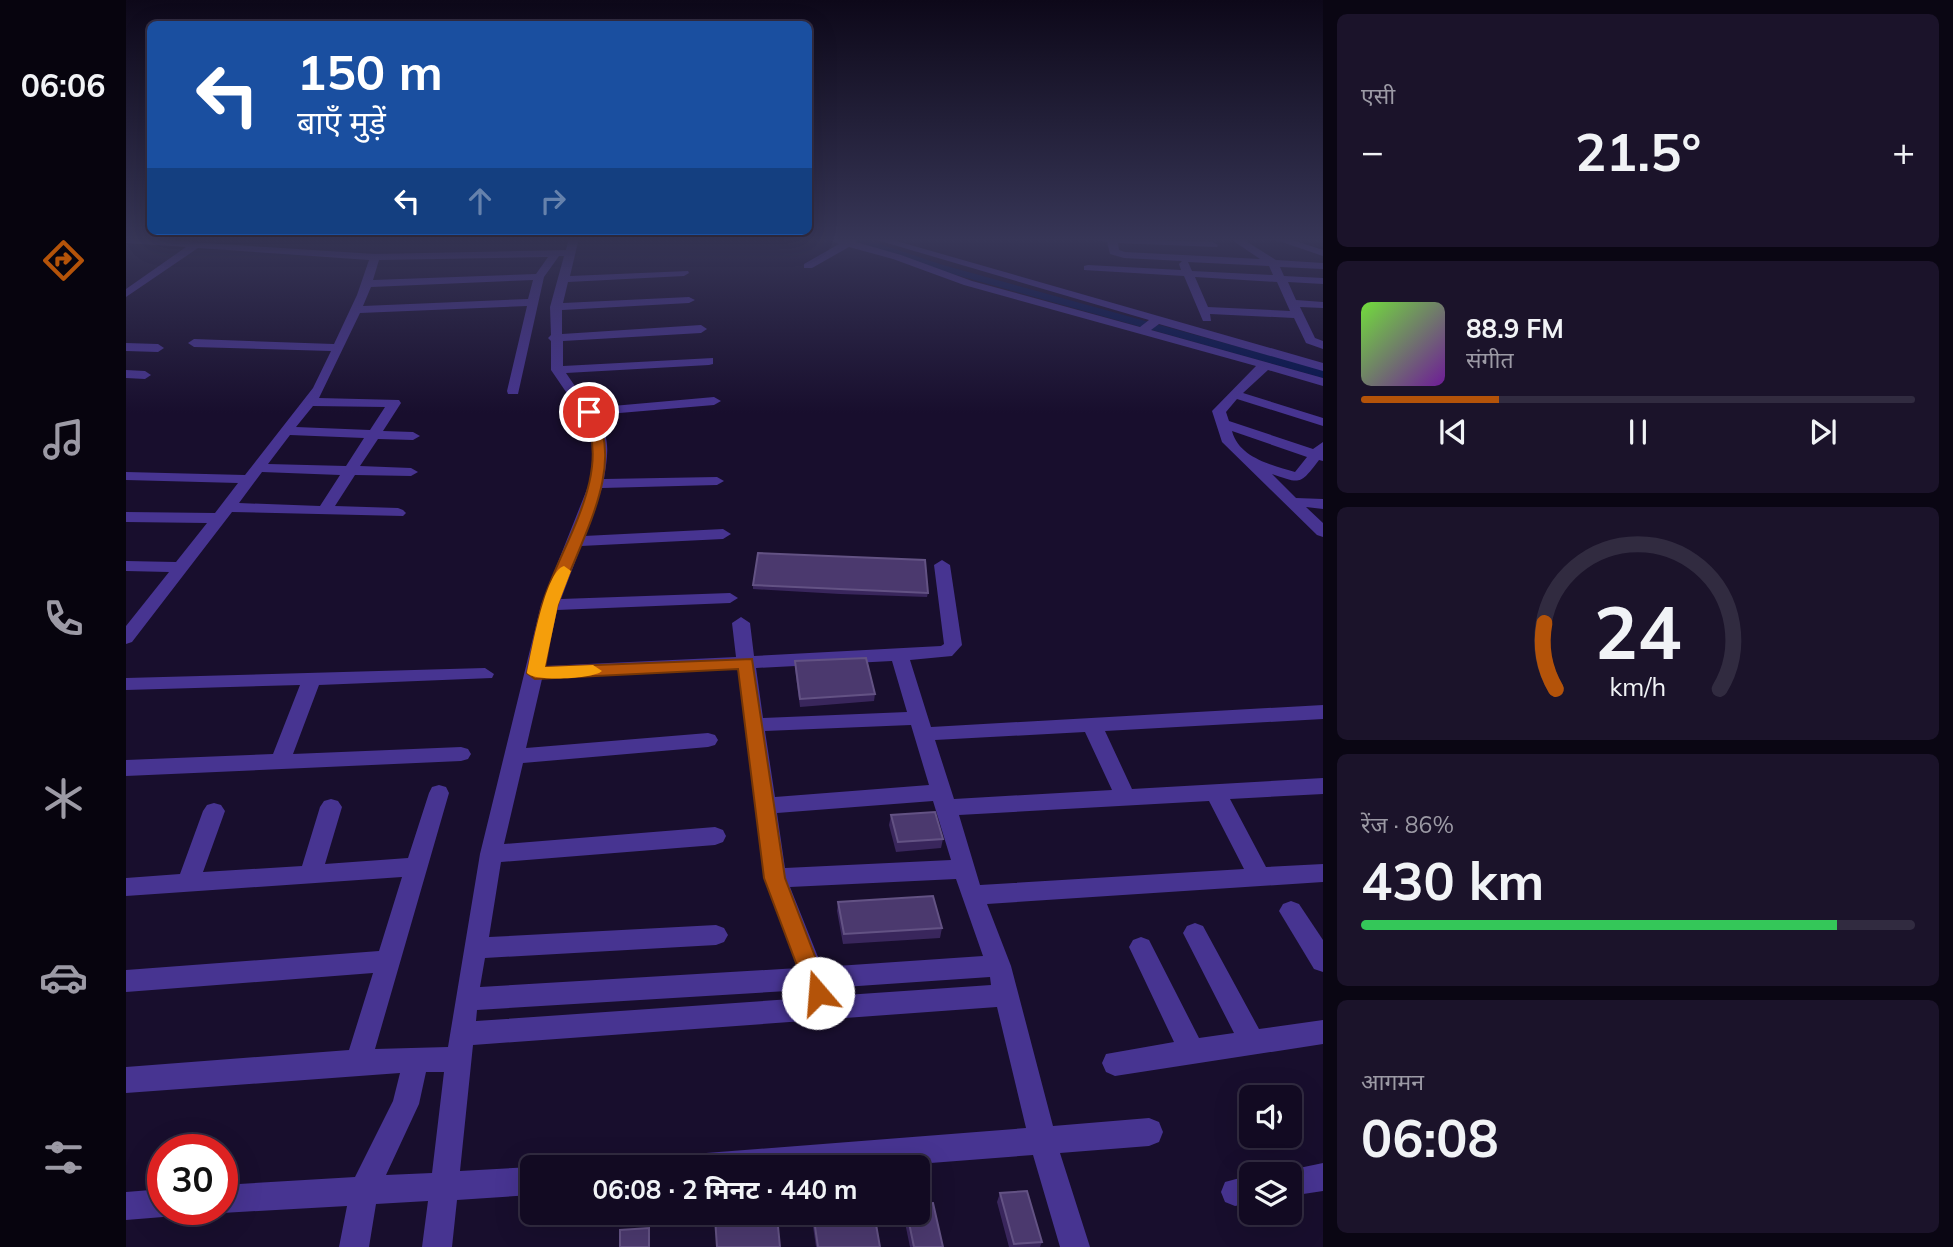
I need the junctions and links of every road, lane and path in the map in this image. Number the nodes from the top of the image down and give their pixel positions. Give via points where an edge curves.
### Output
1 (361, 296) edge
2 (535, 296) edge
3 (559, 296) edge
4 (1027, 296) edge
5 (1064, 296) edge
6 (1198, 296) edge
7 (1290, 296) edge
8 (689, 300) dead end
9 (534, 302) junction
10 (1293, 303) junction
11 (1323, 305) edge
12 (556, 307) junction
13 (355, 310) junction
14 (1205, 310) junction
15 (1299, 315) junction
16 (1150, 324) junction
17 (1206, 328) junction
18 (701, 330) dead end
19 (554, 338) junction
20 (194, 343) dead end
21 (1323, 345) edge
22 (126, 347) edge
23 (158, 348) dead end
24 (337, 348) junction
25 (709, 361) dead end
26 (1266, 365) junction
27 (1323, 367) edge
28 (557, 370) junction
29 (126, 374) edge
30 (145, 375) dead end
31 (1323, 382) edge
32 (513, 391) dead end
33 (1234, 394) junction
34 (714, 401) dead end
35 (308, 402) junction
36 (589, 412) junction
37 (1323, 422) edge
38 (1223, 424) junction
39 (286, 431) junction
40 (374, 434) junction
41 (413, 436) dead end
42 (1321, 452) edge
43 (1248, 463) junction
44 (351, 469) junction
45 (411, 472) dead end
46 (253, 474) junction
47 (126, 476) edge
48 (717, 481) dead end
49 (596, 484) junction
50 (1292, 502) junction
51 (1323, 504) edge
52 (324, 510) junction
53 (223, 513) junction
54 (398, 513) dead end
55 (126, 517) edge
56 (1323, 532) edge
57 (723, 534) dead end
58 (576, 541) junction
59 (942, 565) dead end
60 (126, 566) edge
61 (181, 567) junction
62 (730, 598) dead end
63 (550, 605) junction
64 (134, 617) edge
65 (741, 623) dead end
66 (126, 638) edge
67 (901, 656) junction
68 (746, 663) junction
69 (535, 673) junction
70 (485, 674) dead end
71 (312, 679) junction
72 (126, 684) edge
73 (1323, 712) edge
74 (754, 725) junction
75 (1092, 725) junction
76 (921, 726) junction
77 (708, 740) dead end
78 (461, 754) dead end
79 (514, 755) junction
80 (280, 762) junction
81 (126, 768) edge
82 (1323, 786) edge
83 (439, 793) dead end
84 (1217, 795) junction
85 (1126, 799) junction
86 (944, 800) junction
87 (765, 806) junction
88 (331, 807) dead end
89 (214, 811) dead end
90 (715, 836) dead end
91 (491, 854) junction
92 (417, 867) junction
93 (964, 869) junction
94 (1323, 873) edge
95 (311, 874) junction
96 (775, 878) junction
97 (1261, 879) junction
98 (188, 883) junction
99 (126, 887) edge
100 (972, 895) junction
101 (1291, 911) dead end
102 (1195, 933) dead end
103 (716, 935) dead end
104 (1141, 947) dead end
105 (474, 948) junction
106 (389, 961) junction
107 (1323, 961) edge
108 (999, 966) junction
109 (814, 978) junction
110 (126, 981) edge
111 (1006, 995) junction
112 (466, 999) junction
113 (821, 1008) junction
114 (1323, 1032) edge
115 (1252, 1042) junction
116 (460, 1046) junction
117 (1192, 1052) junction
118 (416, 1060) junction
119 (358, 1062) junction
120 (1115, 1063) dead end
121 (126, 1080) edge
122 (1149, 1132) dead end
123 (1043, 1142) junction
124 (868, 1155) edge
125 (520, 1182) edge
126 (445, 1187) junction
127 (365, 1188) junction
128 (238, 1198) edge
129 (147, 1204) edge
130 (126, 1206) edge
131 (354, 1247) edge
132 (437, 1247) edge
133 (1075, 1247) edge

1 - 13 street
2 - 9 street
3 - 12 street
4 - 16 street
5 - 16 street
6 - 14 street
7 - 10 street
8 - 12 street
9 - 13 street
9 - 32 street
10 - 11 street
10 - 15 street
12 - 19 street
13 - 24 street
14 - 15 street
14 - 17 street
15 - 21 street via 1310,340
16 - 17 street
16 - 26 street
17 - 27 street
18 - 19 street
19 - 28 street
20 - 24 street
22 - 23 street
24 - 35 street
25 - 28 street
26 - 31 street
26 - 33 street
28 - 36 street
29 - 30 street
33 - 37 street
33 - 38 street via 1219,411
34 - 36 street
35 - 39 street
35 - 40 street via 394,403
36 - 49 street via 599,430
38 - 42 street
38 - 43 street via 1227,439
39 - 40 street
39 - 46 street
40 - 41 street
40 - 44 street
42 - 43 street via 1298,478
43 - 50 street
44 - 45 street
44 - 46 street
44 - 52 street
46 - 47 street
46 - 53 street
48 - 49 street
49 - 58 street
50 - 51 street
50 - 56 street
52 - 53 street
52 - 54 street
53 - 55 street
53 - 61 street
57 - 58 street
58 - 63 street
59 - 67 street via 953,645 946,652
60 - 61 street
61 - 64 street
62 - 63 street
63 - 69 street
64 - 66 street
65 - 68 street
67 - 68 street
67 - 76 street
68 - 69 street
68 - 74 street
69 - 79 street
70 - 71 street
71 - 72 street
71 - 80 street
73 - 75 street
74 - 76 street
74 - 87 street
75 - 76 street
75 - 85 street
76 - 86 street
77 - 79 street
78 - 80 street
79 - 91 street
80 - 81 street
82 - 84 street
83 - 92 street
84 - 85 street
84 - 97 street
85 - 86 street
86 - 87 street
86 - 93 street
87 - 96 street
88 - 95 street
89 - 98 street
90 - 91 street
91 - 105 street
92 - 95 street
92 - 106 street
93 - 96 street
93 - 100 street
94 - 97 street
95 - 98 street
96 - 109 street
97 - 100 street
98 - 99 street
100 - 108 street
101 - 107 street
102 - 115 street
103 - 105 street
104 - 117 street
105 - 112 street
106 - 110 street
106 - 119 street
108 - 109 street
108 - 111 street
109 - 112 street
109 - 113 street
111 - 113 street
111 - 123 street
112 - 116 street
113 - 116 street
114 - 115 street
115 - 117 street
116 - 118 street
116 - 126 street
117 - 120 street
118 - 119 street
118 - 127 street via 405,1104
119 - 121 street
122 - 123 street
123 - 124 street
123 - 133 street
125 - 126 street
126 - 127 street
126 - 132 street
127 - 128 street
127 - 131 street
129 - 130 street

